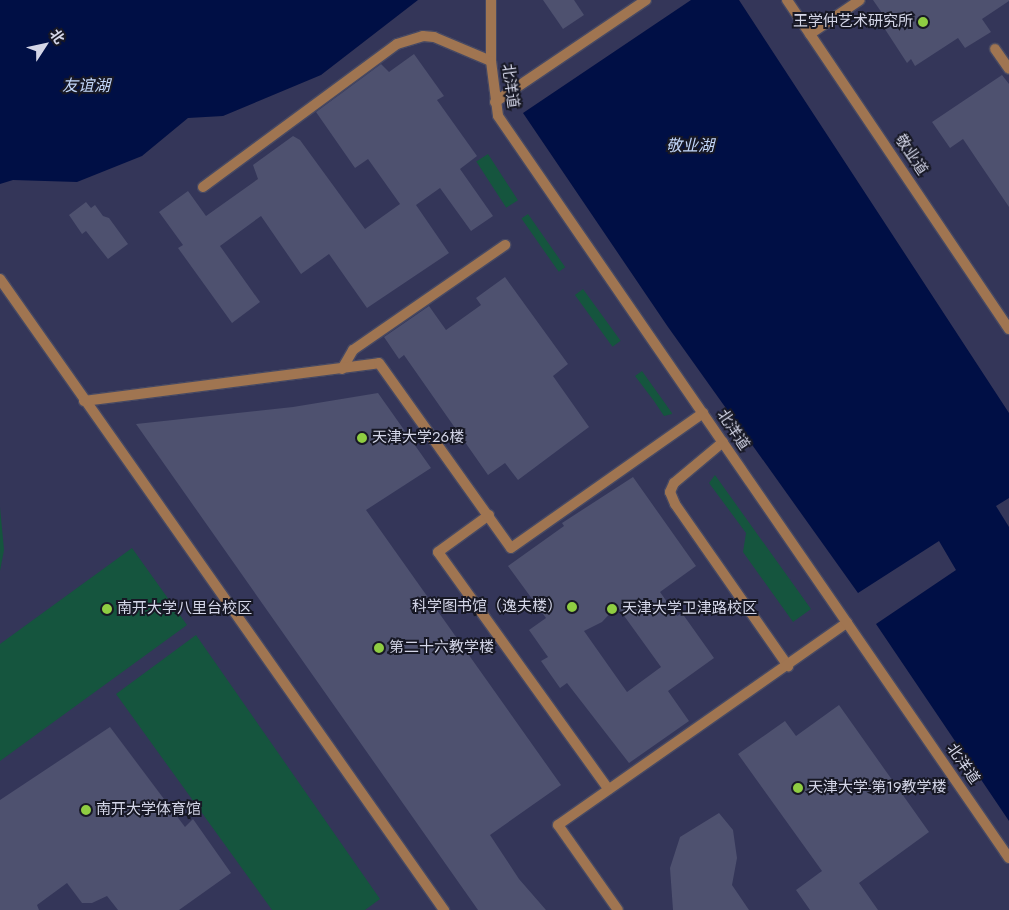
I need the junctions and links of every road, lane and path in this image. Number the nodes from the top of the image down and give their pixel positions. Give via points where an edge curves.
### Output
1 (491, 0) edge
2 (646, 0) edge
3 (787, 0) edge
4 (860, 0) edge
5 (810, 34) junction
6 (995, 49) dead end
7 (491, 61) junction
8 (1009, 70) edge
9 (495, 102) junction
10 (203, 187) dead end
11 (505, 245) dead end
12 (0, 279) edge
13 (1009, 329) edge
14 (342, 369) junction
15 (84, 401) junction
16 (703, 413) junction
17 (723, 442) junction
18 (489, 515) junction
19 (847, 623) junction
20 (788, 666) junction
21 (608, 789) junction
22 (1009, 858) edge
23 (444, 910) edge
24 (618, 910) edge

1 - 7 street, 北洋道
2 - 9 street
3 - 5 street, 敬业道
4 - 5 street
5 - 13 street, 敬业道
6 - 8 street
7 - 9 street, 北洋道
7 - 10 street via 434,37 423,36 397,44
9 - 16 street, 北洋道 via 498,116
11 - 14 street via 353,350
12 - 15 street
14 - 15 street
14 - 18 street via 379,363
15 - 23 street
16 - 17 street, 北洋道
16 - 18 street via 511,548
17 - 19 street, 北洋道
17 - 20 street via 674,484 670,492 675,504
18 - 21 street via 438,552
19 - 20 street
19 - 22 street, 北洋道
20 - 21 street
21 - 24 street via 558,825

